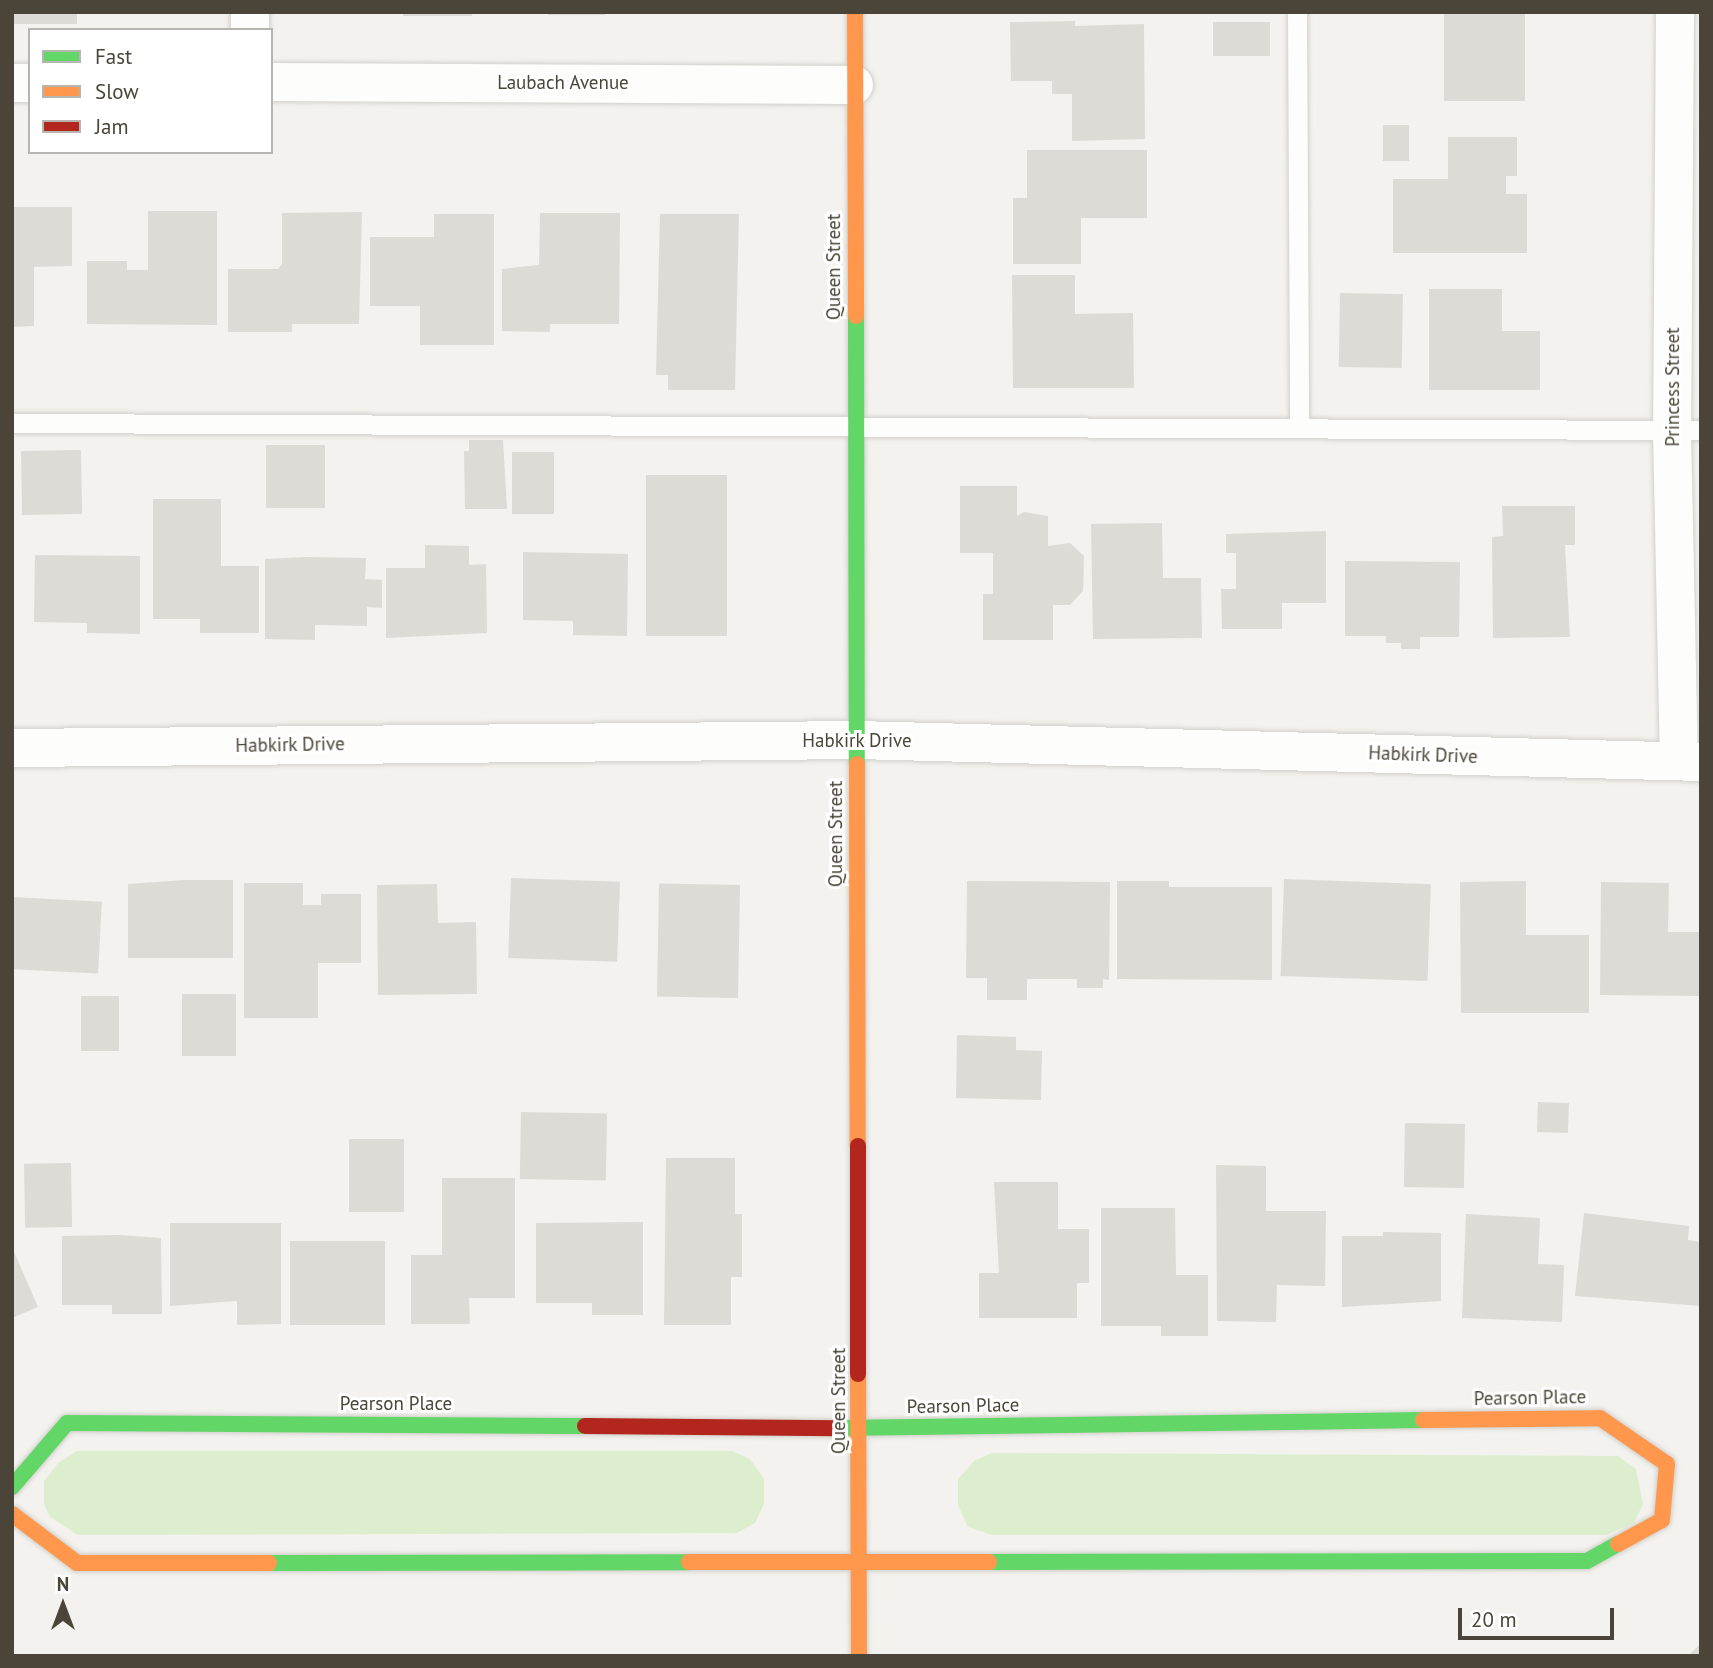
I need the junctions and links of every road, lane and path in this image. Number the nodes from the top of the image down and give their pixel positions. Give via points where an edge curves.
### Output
1 (855, 12) edge
2 (1297, 12) edge
3 (1675, 12) edge
4 (1688, 59) edge
5 (273, 82) edge
6 (854, 85) junction
7 (12, 423) edge
8 (855, 427) junction
9 (1299, 428) junction
10 (1686, 430) edge
11 (856, 740) junction
12 (12, 748) edge
13 (1690, 761) edge
14 (861, 1429) junction
15 (12, 1487) edge
16 (12, 1514) edge
17 (859, 1560) junction
18 (859, 1656) edge

1 - 6 street, Queen Street
2 - 9 lane
3 - 4 street, Princess Street
4 - 10 street, Princess Street
5 - 6 street, Laubach Avenue
6 - 8 street, Queen Street
7 - 8 lane
8 - 9 lane
8 - 11 street, Queen Street
9 - 10 lane
10 - 13 street, Princess Street
11 - 12 street, Habkirk Drive
11 - 13 street, Habkirk Drive
11 - 14 street, Queen Street
14 - 15 street, Pearson Place via 67,1423
14 - 17 street, Queen Street
14 - 17 street, Pearson Place via 1600,1418 1667,1464 1662,1520 1587,1560
16 - 17 street, Pearson Place via 77,1563
17 - 18 street, Queen Street

